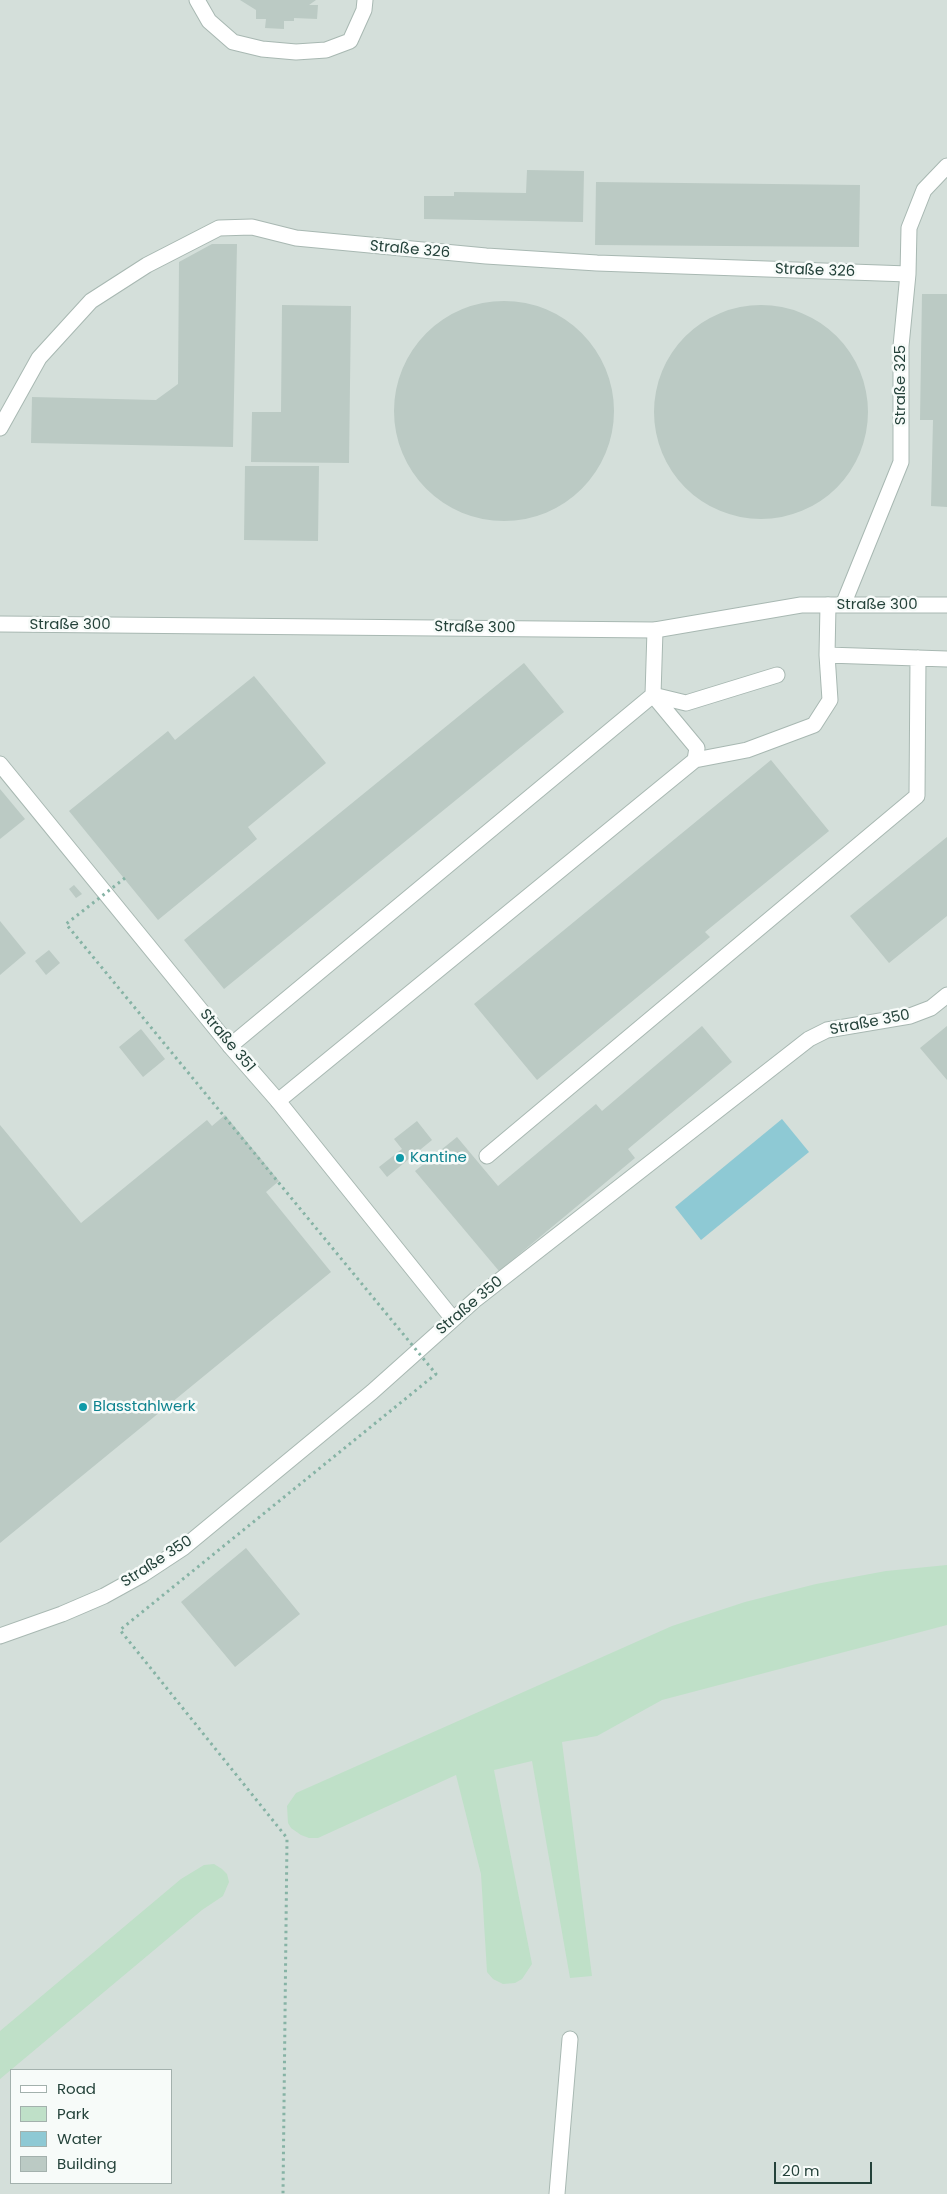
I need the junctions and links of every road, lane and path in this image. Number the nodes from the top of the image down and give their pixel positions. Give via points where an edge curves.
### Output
1 (197, 0) edge
2 (365, 0) edge
3 (947, 166) edge
4 (908, 274) junction
5 (0, 428) edge
6 (836, 605) junction
7 (947, 605) edge
8 (0, 624) edge
9 (654, 630) junction
10 (827, 655) junction
11 (918, 658) junction
12 (947, 658) edge
13 (777, 675) dead end
14 (652, 695) junction
15 (695, 760) junction
16 (0, 764) edge
17 (125, 878) dead end
18 (947, 994) edge
19 (230, 1046) junction
20 (278, 1101) junction
21 (487, 1156) dead end
22 (453, 1319) junction
23 (0, 1636) edge
24 (570, 2039) dead end
25 (283, 2194) edge
26 (557, 2194) edge

1 - 2 street via 209,21 233,42 296,52 326,50 350,41
3 - 4 street, Straße 325 via 924,190 909,228
4 - 5 street, Straße 326 via 495,257 296,238 252,227 219,228 147,265 91,300 39,358
4 - 6 street, Straße 325 via 901,346 901,462
6 - 7 street, Straße 300
6 - 9 street, Straße 300 via 801,605
6 - 10 street
8 - 9 street, Straße 300
9 - 14 street
10 - 11 street
10 - 15 street via 830,700 814,725 747,750
11 - 12 street
11 - 21 street via 917,796
13 - 14 street via 686,703
14 - 15 street via 697,748
14 - 19 street
15 - 20 street
16 - 19 street, Straße 351
17 - 25 path, bridge via 66,924 436,1374 120,1630 288,1838
18 - 22 street, Straße 350 via 931,1008 910,1016 827,1030 809,1039 632,1175
19 - 20 street, Straße 351
20 - 22 street, Straße 351
22 - 23 street, Straße 350 via 372,1392 183,1548 104,1596
24 - 26 street

